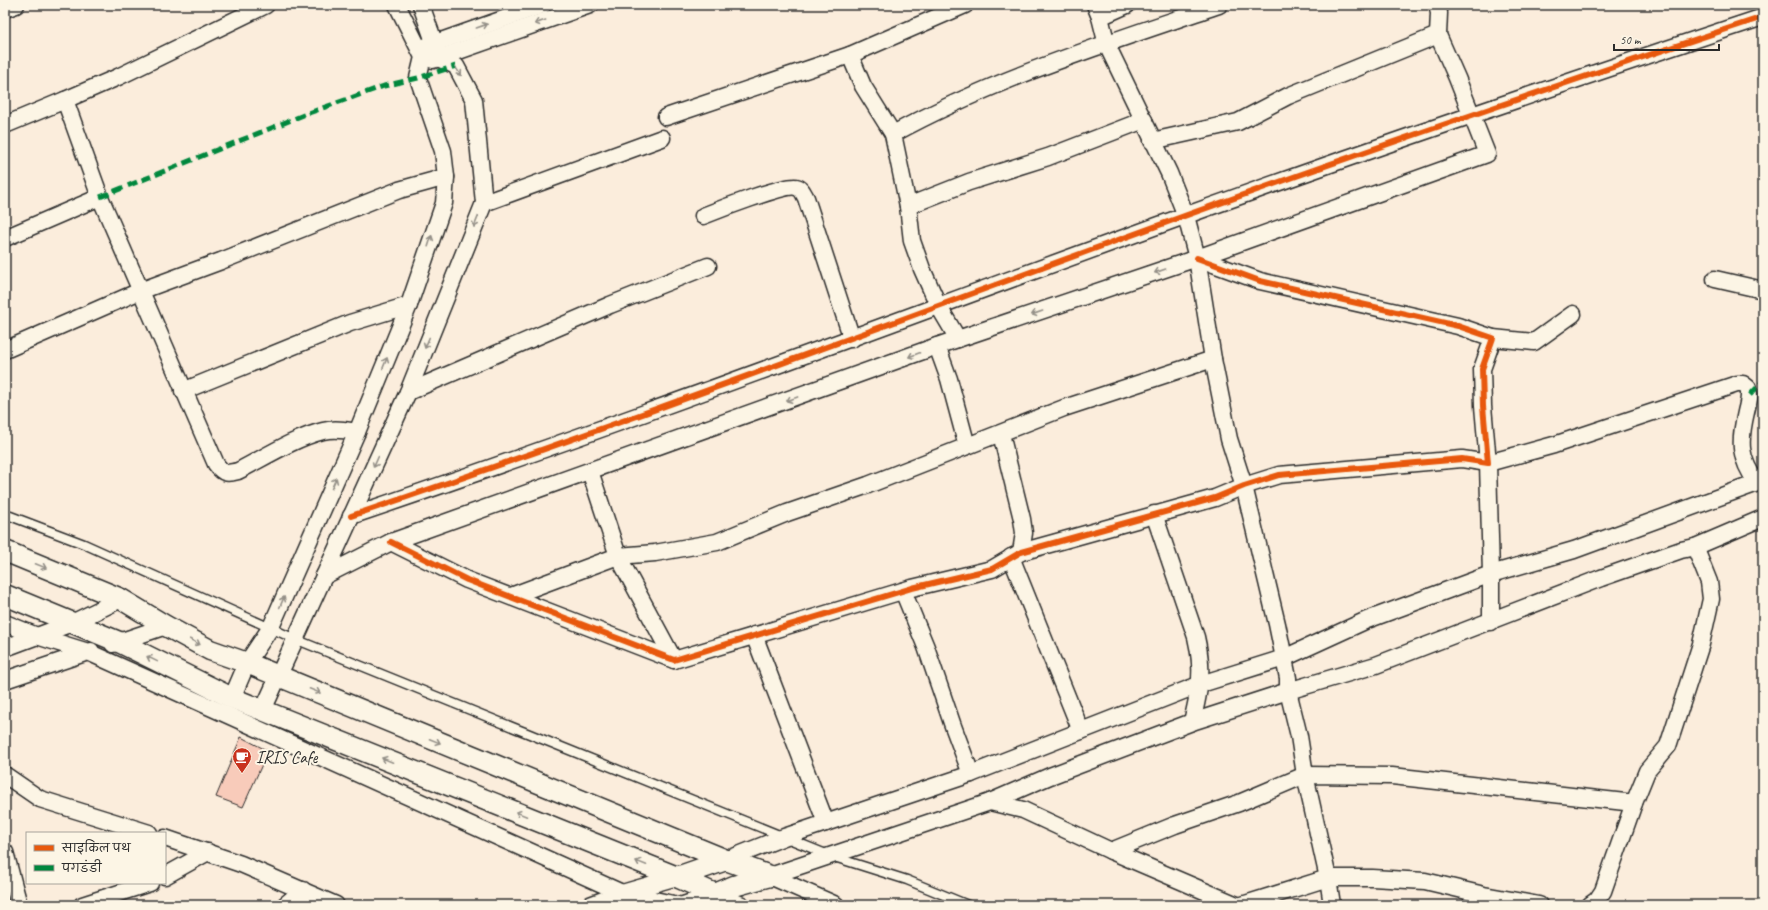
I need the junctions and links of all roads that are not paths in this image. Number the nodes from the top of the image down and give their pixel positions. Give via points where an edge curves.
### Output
1 (16, 5) edge
2 (266, 5) edge
3 (398, 5) edge
4 (421, 5) edge
5 (543, 5) edge
6 (590, 5) edge
7 (966, 5) edge
8 (1128, 5) edge
9 (1219, 5) edge
10 (1437, 5) edge
11 (5, 9) edge
12 (1098, 11) edge
13 (1763, 17) edge
14 (1438, 35) junction
15 (1107, 45) junction
16 (436, 51) junction
17 (850, 55) junction
18 (420, 56) junction
19 (65, 100) junction
20 (1470, 114) junction
21 (666, 117) dead end
22 (1144, 120) junction
23 (5, 125) edge
24 (893, 134) junction
25 (662, 138) dead end
26 (1152, 141) junction
27 (446, 177) junction
28 (100, 197) junction
29 (484, 203) junction
30 (908, 206) junction
31 (703, 216) dead end
32 (1186, 216) junction
33 (5, 238) edge
34 (1197, 258) junction
35 (708, 266) dead end
36 (1715, 279) dead end
37 (1763, 290) edge
38 (140, 291) junction
39 (409, 305) junction
40 (940, 307) junction
41 (1573, 314) dead end
42 (1493, 338) junction
43 (852, 339) junction
44 (958, 339) junction
45 (937, 346) junction
46 (5, 350) edge
47 (1213, 359) junction
48 (183, 391) junction
49 (408, 392) junction
50 (357, 432) junction
51 (1001, 434) junction
52 (967, 446) junction
53 (1488, 463) junction
54 (590, 471) junction
55 (1760, 482) edge
56 (1244, 486) junction
57 (5, 514) edge
58 (1154, 514) junction
59 (351, 516) junction
60 (1763, 518) edge
61 (391, 542) junction
62 (1695, 547) junction
63 (5, 552) edge
64 (1016, 554) junction
65 (618, 556) junction
66 (1491, 574) junction
67 (324, 576) junction
68 (903, 591) junction
69 (5, 595) edge
70 (511, 596) junction
71 (121, 599) junction
72 (1491, 622) junction
73 (5, 623) edge
74 (72, 623) junction
75 (166, 626) junction
76 (271, 627) junction
77 (754, 635) junction
78 (37, 636) junction
79 (295, 639) junction
80 (119, 642) junction
81 (5, 648) edge
82 (88, 652) junction
83 (1284, 658) junction
84 (674, 660) junction
85 (247, 663) junction
86 (279, 677) junction
87 (5, 680) edge
88 (1201, 684) junction
89 (1288, 691) junction
90 (232, 698) junction
91 (263, 710) junction
92 (1192, 722) junction
93 (1080, 731) junction
94 (971, 774) junction
95 (1305, 775) junction
96 (5, 776) edge
97 (990, 802) junction
98 (1634, 803) junction
99 (826, 823) junction
100 (146, 832) edge
101 (784, 837) junction
102 (166, 838) edge
103 (1111, 851) junction
104 (5, 852) edge
105 (208, 852) junction
106 (831, 856) junction
107 (726, 860) junction
108 (166, 875) edge
109 (770, 876) junction
110 (677, 877) junction
111 (1328, 878) junction
112 (147, 884) edge
113 (303, 890) junction
114 (622, 893) junction
115 (715, 894) junction
116 (19, 905) edge
117 (82, 905) edge
118 (285, 905) edge
119 (336, 905) edge
120 (590, 905) edge
121 (678, 905) edge
122 (683, 905) edge
123 (742, 905) edge
124 (836, 905) edge
125 (968, 905) edge
126 (1237, 905) edge
127 (1242, 905) edge
128 (1332, 905) edge
129 (1539, 905) edge
130 (1590, 905) edge

1 - 11 street
2 - 19 street
3 - 18 street
4 - 16 street
16 -> 5 street
6 -> 16 street
7 - 17 street
8 - 12 street
9 - 15 street
10 - 14 street
12 - 15 street
13 - 20 street
14 - 20 street
14 - 26 street via 1288,96 1238,122
15 - 22 street
15 - 24 street via 1028,72
16 - 18 street
16 -> 29 street via 456,66 474,100
17 - 21 street
17 - 24 street via 863,86
18 - 27 street via 418,78 443,150
19 - 23 street
19 - 28 street
20 - 32 street
20 - 34 street via 1487,154
22 - 26 street
22 - 30 street
24 - 30 street
25 - 29 street
26 - 32 street via 1169,173
27 - 38 street via 399,190
39 -> 27 street via 444,203
28 - 33 street
28 - 38 street
29 -> 49 street
30 - 40 street via 912,241
31 - 43 street via 779,189 795,186 801,189
32 - 34 street
32 - 40 street
34 - 42 street via 1260,281 1458,326
34 -> 44 street
34 - 47 street
35 - 49 street
36 - 37 street
38 - 46 street
38 - 48 street
39 - 48 street via 350,323
50 -> 39 street
40 - 43 street
40 - 44 street
41 - 42 street via 1534,342
42 - 53 street via 1482,369
43 - 59 street via 658,410
44 - 45 street
45 - 52 street via 949,379
45 -> 54 street
47 - 51 street via 1064,408
47 - 56 street via 1229,439
48 - 50 street via 216,464 221,472 228,474 324,430
49 -> 59 street
76 -> 50 street
51 - 52 street
51 - 64 street via 1024,533
52 - 65 street via 717,542 655,553
53 - 55 street via 1554,445 1743,384 1748,388 1750,395 1741,431 1742,455 1748,470
53 - 56 street via 1462,458 1339,469 1279,475
53 - 66 street
54 - 61 street
54 - 65 street
55 - 66 street via 1574,550
56 - 58 street via 1215,498
56 - 83 street
57 - 76 lane via 84,544
58 - 64 street
58 - 88 street via 1196,637 1201,656
59 - 67 street
60 - 62 street
61 - 67 street
61 - 70 street via 467,580
62 - 72 street via 1601,578
62 - 98 street via 1710,582 1711,599 1701,644 1668,746 1647,771
63 -> 71 street
64 - 68 street via 992,569
64 - 93 street
65 - 70 street
65 - 84 street
66 - 72 street
66 - 83 street via 1367,620
67 - 79 street
68 - 77 street
68 - 94 street via 926,647
69 - 74 street
70 - 84 street
71 - 74 street
71 - 75 street
72 - 89 street via 1376,665
73 - 78 street
74 - 78 street
74 - 80 street
75 - 80 street
75 -> 85 street via 210,650
76 - 79 lane
76 - 85 street
77 - 84 street
77 - 99 street
78 - 81 street
78 - 82 street
79 - 86 street
79 - 101 lane
80 - 82 street
90 -> 80 street
82 - 87 street
82 - 114 street
83 - 88 street
83 - 89 street
85 - 86 street
85 - 90 street
86 - 91 street
86 -> 107 street
88 - 92 street
88 - 93 street
89 - 92 street
89 - 95 street
90 - 91 street
110 -> 91 street
92 - 97 street via 1050,776
93 - 94 street
94 - 99 street
95 - 98 street via 1392,776
95 - 103 street
95 - 111 street
96 - 100 street via 40,799
97 - 103 street via 1023,810
97 - 106 street
98 - 130 street via 1603,891
99 - 101 street
101 - 106 lane
101 - 107 street
102 - 105 street
103 - 126 street
104 - 116 street
105 - 108 street
105 - 113 street
106 - 109 street
106 - 125 lane via 907,880
107 - 109 street
107 - 110 street
109 - 115 street
109 - 124 street
110 - 114 street
110 - 115 street
111 - 127 street
111 - 128 street
111 - 129 street via 1425,881
112 - 117 street
113 - 118 street
113 - 119 street
114 - 120 street
114 - 121 street
115 - 122 street
115 - 123 street

